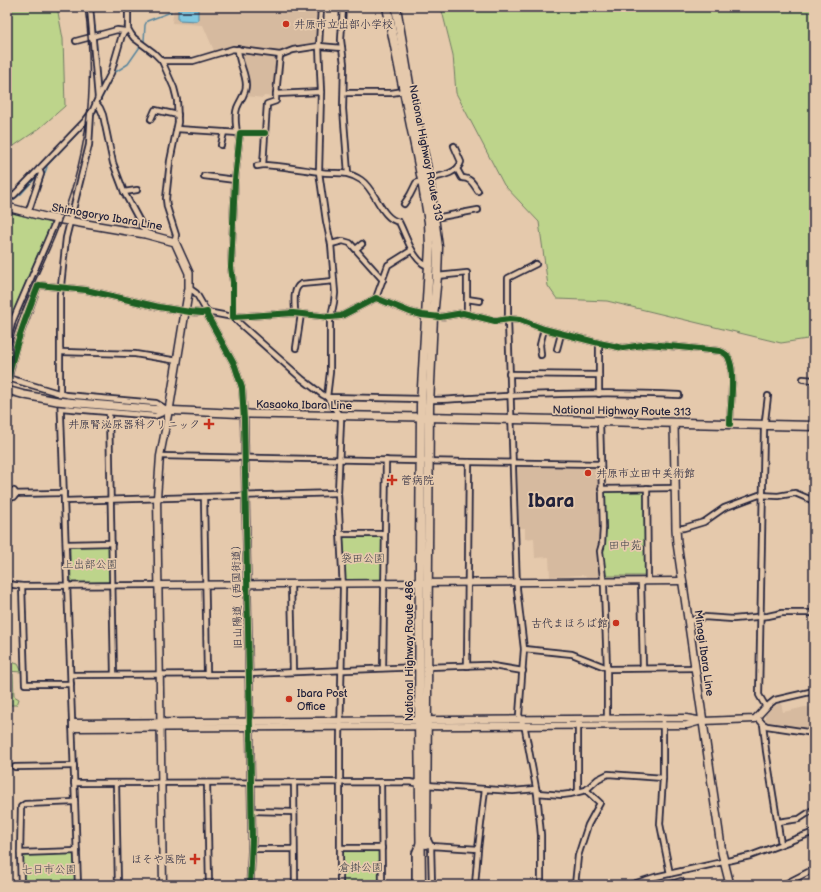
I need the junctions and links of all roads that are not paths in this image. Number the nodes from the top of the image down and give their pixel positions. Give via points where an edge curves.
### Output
1 (90, 7) edge
2 (128, 7) edge
3 (321, 7) edge
4 (343, 7) edge
5 (387, 7) edge
6 (396, 7) edge
7 (126, 30) junction
8 (93, 36) junction
9 (76, 41) dead end
10 (319, 46) junction
11 (342, 48) junction
12 (238, 49) junction
13 (280, 55) junction
14 (162, 61) junction
15 (407, 90) junction
16 (321, 92) junction
17 (344, 93) junction
18 (276, 94) junction
19 (98, 98) junction
20 (97, 105) junction
21 (91, 113) junction
22 (178, 115) junction
23 (152, 119) dead end
24 (177, 129) junction
25 (224, 132) junction
26 (239, 133) junction
27 (265, 133) junction
28 (221, 145) dead end
29 (454, 146) dead end
30 (263, 165) junction
31 (257, 166) dead end
32 (457, 169) junction
33 (40, 172) junction
34 (319, 172) junction
35 (348, 173) junction
36 (204, 176) dead end
37 (235, 180) junction
38 (426, 180) junction
39 (137, 190) dead end
40 (478, 191) dead end
41 (124, 192) junction
42 (7, 200) edge
43 (404, 204) dead end
44 (7, 207) edge
45 (478, 210) dead end
46 (28, 213) junction
47 (56, 218) junction
48 (435, 218) junction
49 (70, 220) junction
50 (145, 234) junction
51 (175, 242) junction
52 (331, 244) junction
53 (362, 244) dead end
54 (356, 249) junction
55 (412, 250) junction
56 (536, 264) dead end
57 (430, 266) junction
58 (437, 276) junction
59 (383, 280) junction
60 (334, 281) junction
61 (60, 288) junction
62 (189, 288) junction
63 (376, 298) junction
64 (467, 299) junction
65 (480, 301) dead end
66 (185, 311) junction
67 (207, 312) junction
68 (295, 313) junction
69 (301, 314) junction
70 (467, 314) junction
71 (233, 316) junction
72 (430, 316) junction
73 (330, 318) junction
74 (508, 320) junction
75 (544, 329) junction
76 (561, 334) junction
77 (7, 342) edge
78 (599, 343) junction
79 (296, 348) dead end
80 (557, 349) dead end
81 (61, 352) junction
82 (541, 354) dead end
83 (178, 361) junction
84 (509, 374) junction
85 (599, 375) junction
86 (8, 378) junction
87 (803, 379) dead end
88 (814, 380) edge
89 (7, 389) edge
90 (60, 394) junction
91 (599, 394) junction
92 (679, 395) dead end
93 (510, 396) junction
94 (768, 396) dead end
95 (327, 397) junction
96 (426, 399) junction
97 (63, 405) junction
98 (169, 410) junction
99 (109, 412) junction
100 (244, 414) junction
101 (339, 415) junction
102 (425, 417) junction
103 (511, 420) junction
104 (600, 422) junction
105 (674, 423) junction
106 (730, 424) junction
107 (765, 425) junction
108 (814, 426) edge
109 (160, 456) junction
110 (244, 458) junction
111 (339, 459) junction
112 (386, 460) junction
113 (425, 461) junction
114 (469, 462) junction
115 (513, 463) junction
116 (601, 464) junction
117 (647, 488) junction
118 (675, 488) junction
119 (602, 489) junction
120 (7, 490) edge
121 (338, 493) junction
122 (7, 494) edge
123 (16, 494) junction
124 (64, 494) junction
125 (763, 495) junction
126 (245, 496) junction
127 (204, 497) junction
128 (7, 498) edge
129 (156, 498) junction
130 (111, 500) junction
131 (64, 501) junction
132 (814, 502) edge
133 (676, 529) junction
134 (340, 534) junction
135 (385, 534) junction
136 (112, 543) junction
137 (67, 544) junction
138 (603, 581) junction
139 (641, 581) junction
140 (648, 581) junction
141 (682, 581) junction
142 (468, 582) junction
143 (517, 582) junction
144 (424, 583) junction
145 (7, 584) edge
146 (290, 584) junction
147 (342, 584) junction
148 (384, 584) junction
149 (113, 585) junction
150 (158, 585) junction
151 (206, 585) junction
152 (247, 585) junction
153 (22, 586) junction
154 (68, 586) junction
155 (814, 613) edge
156 (761, 616) junction
157 (688, 621) junction
158 (524, 649) junction
159 (467, 666) junction
160 (423, 667) junction
161 (383, 668) junction
162 (607, 668) junction
163 (643, 668) junction
164 (695, 668) junction
165 (341, 670) junction
166 (523, 671) junction
167 (293, 672) junction
168 (114, 674) junction
169 (160, 674) junction
170 (207, 674) junction
171 (249, 674) junction
172 (70, 675) junction
173 (71, 684) junction
174 (814, 692) edge
175 (766, 706) junction
176 (757, 717) junction
177 (607, 719) junction
178 (663, 721) junction
179 (703, 721) junction
180 (578, 722) junction
181 (341, 723) junction
182 (423, 723) junction
183 (522, 723) junction
184 (161, 724) junction
185 (250, 724) junction
186 (764, 724) junction
187 (73, 725) junction
188 (814, 733) edge
189 (15, 766) dead end
190 (74, 766) junction
191 (664, 778) junction
192 (251, 782) junction
193 (381, 782) junction
194 (74, 783) junction
195 (116, 783) junction
196 (162, 783) junction
197 (207, 783) junction
198 (294, 783) junction
199 (340, 783) junction
200 (423, 784) junction
201 (485, 789) junction
202 (586, 790) junction
203 (536, 791) junction
204 (578, 791) junction
205 (75, 802) junction
206 (814, 809) edge
207 (252, 811) junction
208 (294, 812) junction
209 (778, 822) junction
210 (814, 832) edge
211 (423, 837) junction
212 (781, 844) junction
213 (431, 846) junction
214 (340, 848) junction
215 (382, 848) junction
216 (252, 849) junction
217 (294, 849) junction
218 (478, 849) junction
219 (77, 851) junction
220 (20, 853) junction
221 (724, 862) junction
222 (814, 869) edge
223 (670, 874) junction
224 (681, 881) dead end
225 (22, 885) edge
226 (78, 885) edge
227 (118, 885) edge
228 (164, 885) edge
229 (209, 885) edge
230 (250, 885) edge
231 (294, 885) edge
232 (340, 885) edge
233 (382, 885) edge
234 (416, 885) edge
235 (421, 885) edge
236 (426, 885) edge
237 (432, 885) edge
238 (475, 885) edge
239 (541, 885) edge
240 (575, 885) edge
241 (630, 885) edge
242 (668, 885) edge
243 (730, 885) edge
244 (783, 885) edge

1 - 8 street
2 - 7 street
3 - 10 street
4 - 11 street
5 - 15 highway, National Highway Route 313
6 - 15 highway, National Highway Route 313
7 - 8 street
7 - 14 street
7 - 19 street via 120,40 116,61
8 - 9 street
8 - 19 street
10 - 11 street
10 - 13 street
10 - 16 street
11 - 17 street
12 - 13 street
12 - 14 street via 192,61
12 - 26 street via 246,86 236,111 235,122
13 - 18 street
14 - 22 street via 174,88
15 - 17 street via 391,93
15 - 38 highway, National Highway Route 313
16 - 18 street
16 - 34 street
17 - 35 street
18 - 27 street via 276,100 267,104
19 - 20 street
20 - 21 street
20 - 41 street via 103,115 113,163
21 - 33 street
21 - 49 street via 89,145
22 - 23 street via 155,110
22 - 24 street
24 - 25 street
24 - 51 street via 166,199 176,235
25 - 26 street
25 - 28 street
26 - 27 street
26 - 37 street
27 - 30 street
29 - 32 street via 460,162
30 - 31 street
30 - 34 street
32 - 38 street
32 - 40 street via 462,178 472,181
33 - 42 street
33 - 46 street
34 - 35 street
34 - 52 street
35 - 55 street via 370,188 390,219 399,222
36 - 37 street
37 - 71 street via 231,267
38 - 43 street via 416,183
38 - 48 highway, National Highway Route 313
38 - 57 highway, National Highway Route 313
39 - 41 street
41 - 50 street
44 - 46 main road, Shimogoryo Ibara Line
45 - 48 street
46 - 47 main road, Shimogoryo Ibara Line
47 - 49 main road, Shimogoryo Ibara Line
47 - 77 street
48 - 58 highway, National Highway Route 313
49 - 50 main road, Shimogoryo Ibara Line
49 - 61 street
50 - 51 main road, Shimogoryo Ibara Line
51 - 62 main road via 189,273
52 - 54 street via 347,241
52 - 60 street
53 - 54 street
54 - 59 street
55 - 57 street via 422,264
55 - 59 street via 388,266
56 - 74 street via 508,278
57 - 72 highway, National Highway Route 313
58 - 64 street via 466,273
58 - 72 highway, National Highway Route 313
59 - 63 street
60 - 68 street via 298,286 295,291
60 - 73 street via 334,302
61 - 66 street via 86,290
61 - 81 street
61 - 86 street via 38,286 21,330
62 - 66 main road
62 - 67 street, 旧山陽道（西国街道） via 196,293
63 - 72 street via 410,312
63 - 73 street via 341,316
64 - 65 street
64 - 70 street
66 - 67 street
66 - 83 main road
67 - 71 street
67 - 100 street, 旧山陽道（西国街道） via 236,366 242,388
68 - 69 street
68 - 71 street
69 - 73 street
69 - 79 street
70 - 72 street
70 - 74 street via 495,321
71 - 95 street via 302,379
72 - 96 highway, National Highway Route 313
73 - 95 street via 330,372
74 - 75 street via 529,322
74 - 84 street
75 - 76 street
75 - 82 street via 540,345
76 - 78 street
76 - 80 street
78 - 85 street
78 - 106 street via 623,348 649,344 725,352 732,370
81 - 83 street via 135,354
81 - 90 street
83 - 98 main road
84 - 85 street
84 - 93 street
85 - 91 street
86 - 89 street
86 - 90 street
87 - 88 street
89 - 97 main road, Kasaoka Ibara Line, bridge via 57,401
90 - 97 street
90 - 98 street via 156,403
91 - 92 street
91 - 93 street
93 - 96 street
93 - 103 street
94 - 107 street
95 - 96 street
95 - 101 street
96 - 102 highway, National Highway Route 313
97 - 98 main road, Kasaoka Ibara Line
97 - 99 street
97 - 124 street
98 - 99 street via 154,416
98 - 100 main road, Kasaoka Ibara Line
98 - 109 street
99 - 130 street
100 - 101 main road, Kasaoka Ibara Line
100 - 110 street, 旧山陽道（西国街道）
101 - 102 main road, Kasaoka Ibara Line
101 - 111 street
102 - 103 highway, National Highway Route 313
102 - 113 highway, National Highway Route 486
103 - 104 highway, National Highway Route 313
103 - 115 street
104 - 105 highway, National Highway Route 313
104 - 116 street
105 - 106 highway, National Highway Route 313
105 - 118 main road, Minagi Ibara Line
106 - 107 highway, National Highway Route 313
107 - 108 highway, National Highway Route 313
107 - 125 street
109 - 110 street
109 - 129 street
110 - 111 street
110 - 126 street, 旧山陽道（西国街道）
111 - 112 street
111 - 121 street
112 - 113 street
112 - 135 street
113 - 114 street
113 - 144 highway, National Highway Route 486
114 - 115 street
114 - 142 street
115 - 116 street
115 - 143 street
116 - 119 street
117 - 118 street
117 - 119 street
117 - 140 street
118 - 133 main road, Minagi Ibara Line
119 - 138 street via 600,551
120 - 123 street
121 - 126 street
121 - 134 street
122 - 123 street
123 - 124 street
123 - 128 street
124 - 131 street
125 - 132 street via 795,493
125 - 133 street via 727,507 704,522
125 - 156 street
126 - 127 street
126 - 152 street, 旧山陽道（西国街道）
127 - 129 street
127 - 151 street
129 - 130 street
129 - 150 street
130 - 131 street
130 - 136 street
131 - 137 street
133 - 141 main road, Minagi Ibara Line
134 - 135 street
134 - 147 street
135 - 148 street
136 - 137 street
136 - 149 street
137 - 154 street
138 - 139 street
138 - 143 street
138 - 162 street
139 - 140 street
139 - 163 street
140 - 141 street
141 - 157 main road, Minagi Ibara Line
142 - 143 street
142 - 144 street
142 - 159 street
143 - 158 street
144 - 148 street
144 - 160 highway, National Highway Route 486
145 - 153 street
146 - 147 street
146 - 152 street
146 - 167 street
147 - 148 street
147 - 165 street
148 - 161 street
149 - 150 street
149 - 154 street
149 - 168 street
150 - 151 street
150 - 169 street
151 - 152 street
151 - 170 street
152 - 171 street, 旧山陽道（西国街道）
153 - 154 street
153 - 173 street via 25,684
154 - 172 street
155 - 156 street
156 - 157 street via 733,619 704,617
156 - 175 street via 759,695
157 - 164 main road, Minagi Ibara Line
158 - 162 street via 572,654
158 - 166 street
159 - 160 street
159 - 166 street via 491,665
160 - 161 street
160 - 182 highway, National Highway Route 486
161 - 165 street
162 - 163 street
162 - 177 street
163 - 164 street
164 - 179 main road, Minagi Ibara Line
165 - 167 street
165 - 181 street
166 - 183 street via 519,715
167 - 171 street
168 - 169 street
168 - 172 street
169 - 170 street
169 - 184 street
170 - 171 street
171 - 185 street, 旧山陽道（西国街道）
172 - 173 street
173 - 187 street
174 - 175 street via 775,700
175 - 176 street
176 - 179 street
176 - 186 street
177 - 178 street
177 - 180 street
178 - 179 street via 686,718
178 - 180 street
178 - 191 street
179 - 221 main road, Minagi Ibara Line
180 - 183 street
180 - 204 street
181 - 182 street
181 - 185 street
181 - 199 street
182 - 183 street
182 - 200 highway, National Highway Route 486
183 - 203 street
184 - 185 street
184 - 187 street
184 - 196 street
185 - 192 street, 旧山陽道（西国街道）
186 - 188 street
186 - 209 street
187 - 190 street
189 - 190 street
190 - 194 street
191 - 202 street via 608,774
191 - 223 street via 660,824
192 - 197 street
192 - 198 street
192 - 207 street, 旧山陽道（西国街道）
193 - 199 street
193 - 200 street
193 - 215 street
194 - 195 street
194 - 205 street
195 - 196 street
195 - 227 street
196 - 197 street
196 - 228 street
197 - 229 street
198 - 199 street
198 - 208 street
199 - 214 street
200 - 201 street
200 - 211 highway, National Highway Route 486
201 - 203 street
201 - 218 street
202 - 204 street
202 - 240 street via 600,803 588,825 578,856
203 - 204 street via 562,795
203 - 239 street
205 - 219 street
205 - 220 street via 23,805
206 - 209 street via 799,819
207 - 208 street
207 - 216 street, 旧山陽道（西国街道）
208 - 217 street
209 - 212 street
210 - 212 street
211 - 213 street
211 - 234 street via 415,853
211 - 235 highway, National Highway Route 486
211 - 236 highway, National Highway Route 486
212 - 221 street via 750,856
213 - 218 street
213 - 237 street
214 - 215 street
214 - 232 street
215 - 233 street
216 - 217 street
216 - 230 street, 旧山陽道（西国街道）
217 - 231 street
218 - 238 street
219 - 220 street
219 - 226 street
220 - 225 street
221 - 223 street
221 - 243 main road, Minagi Ibara Line
222 - 244 street
223 - 241 street
224 - 242 street

